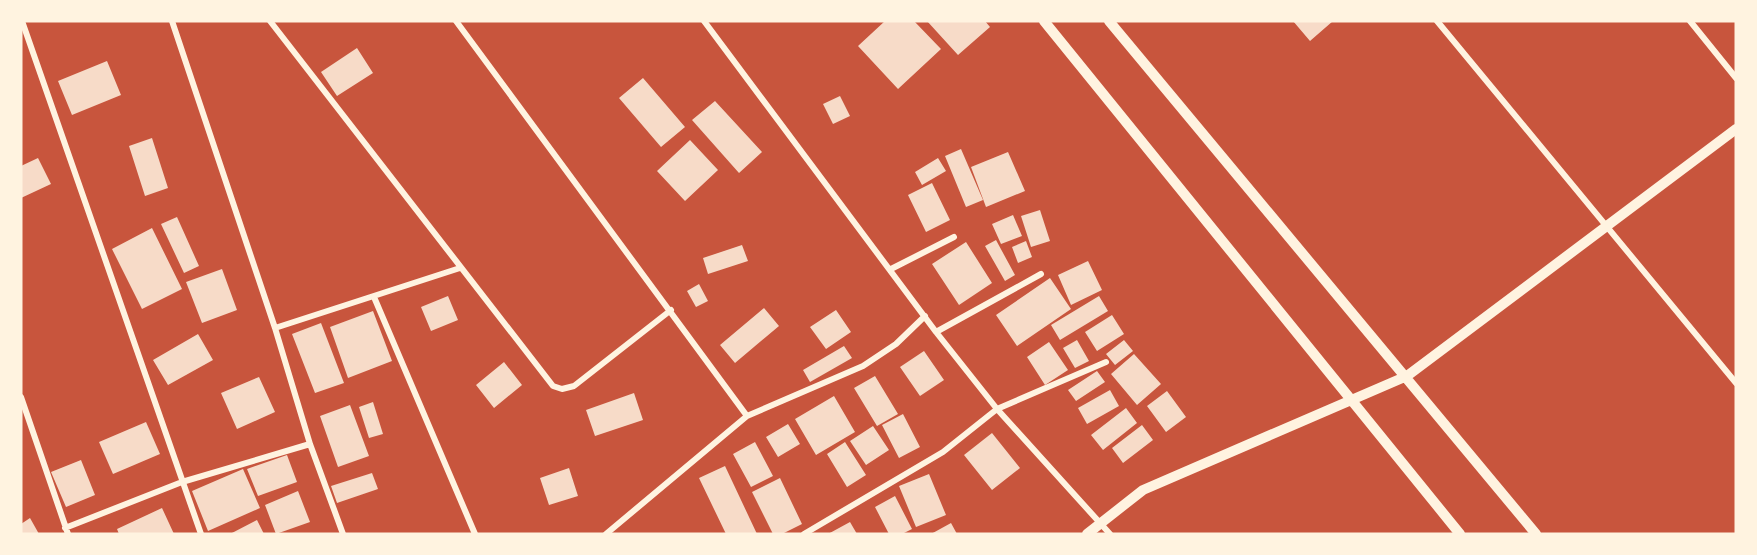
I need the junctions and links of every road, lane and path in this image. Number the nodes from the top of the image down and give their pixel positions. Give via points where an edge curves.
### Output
1 (22, 21) edge
2 (172, 21) edge
3 (270, 21) edge
4 (456, 21) edge
5 (704, 21) edge
6 (1044, 21) edge
7 (1109, 21) edge
8 (1437, 21) edge
9 (1690, 21) edge
10 (1736, 78) edge
11 (1736, 129) edge
12 (1607, 228) junction
13 (954, 237) dead end
14 (460, 268) junction
15 (891, 269) junction
16 (1041, 273) dead end
17 (374, 297) junction
18 (671, 310) junction
19 (925, 316) junction
20 (275, 328) junction
21 (936, 332) junction
22 (1106, 362) dead end
23 (1407, 376) junction
24 (1736, 383) edge
25 (21, 397) edge
26 (1349, 399) junction
27 (997, 409) junction
28 (747, 416) junction
29 (310, 444) junction
30 (182, 482) junction
31 (1101, 523) junction
32 (67, 531) edge
33 (201, 534) edge
34 (343, 534) edge
35 (475, 534) edge
36 (606, 534) edge
37 (804, 534) edge
38 (1087, 534) edge
39 (1110, 534) edge
40 (1460, 534) edge
41 (1536, 534) edge

1 - 30 street
2 - 20 street
3 - 14 street
4 - 18 street
5 - 15 street
6 - 26 street
7 - 23 street
8 - 12 street
9 - 10 street
11 - 12 street
12 - 23 street
12 - 24 street
13 - 15 street
14 - 17 street
14 - 18 street via 548,381 562,389 574,386
15 - 19 street
16 - 21 street
17 - 20 street
17 - 35 street
18 - 28 street
19 - 21 street
19 - 28 street via 896,344 863,366
20 - 29 street
21 - 27 street
22 - 27 street
23 - 26 street
23 - 41 street
25 - 32 street
26 - 31 street via 1143,490
26 - 40 street
27 - 31 street
27 - 37 street via 933,458
28 - 36 street
29 - 30 street
29 - 34 street
30 - 32 street
30 - 33 street
31 - 38 street
31 - 39 street

